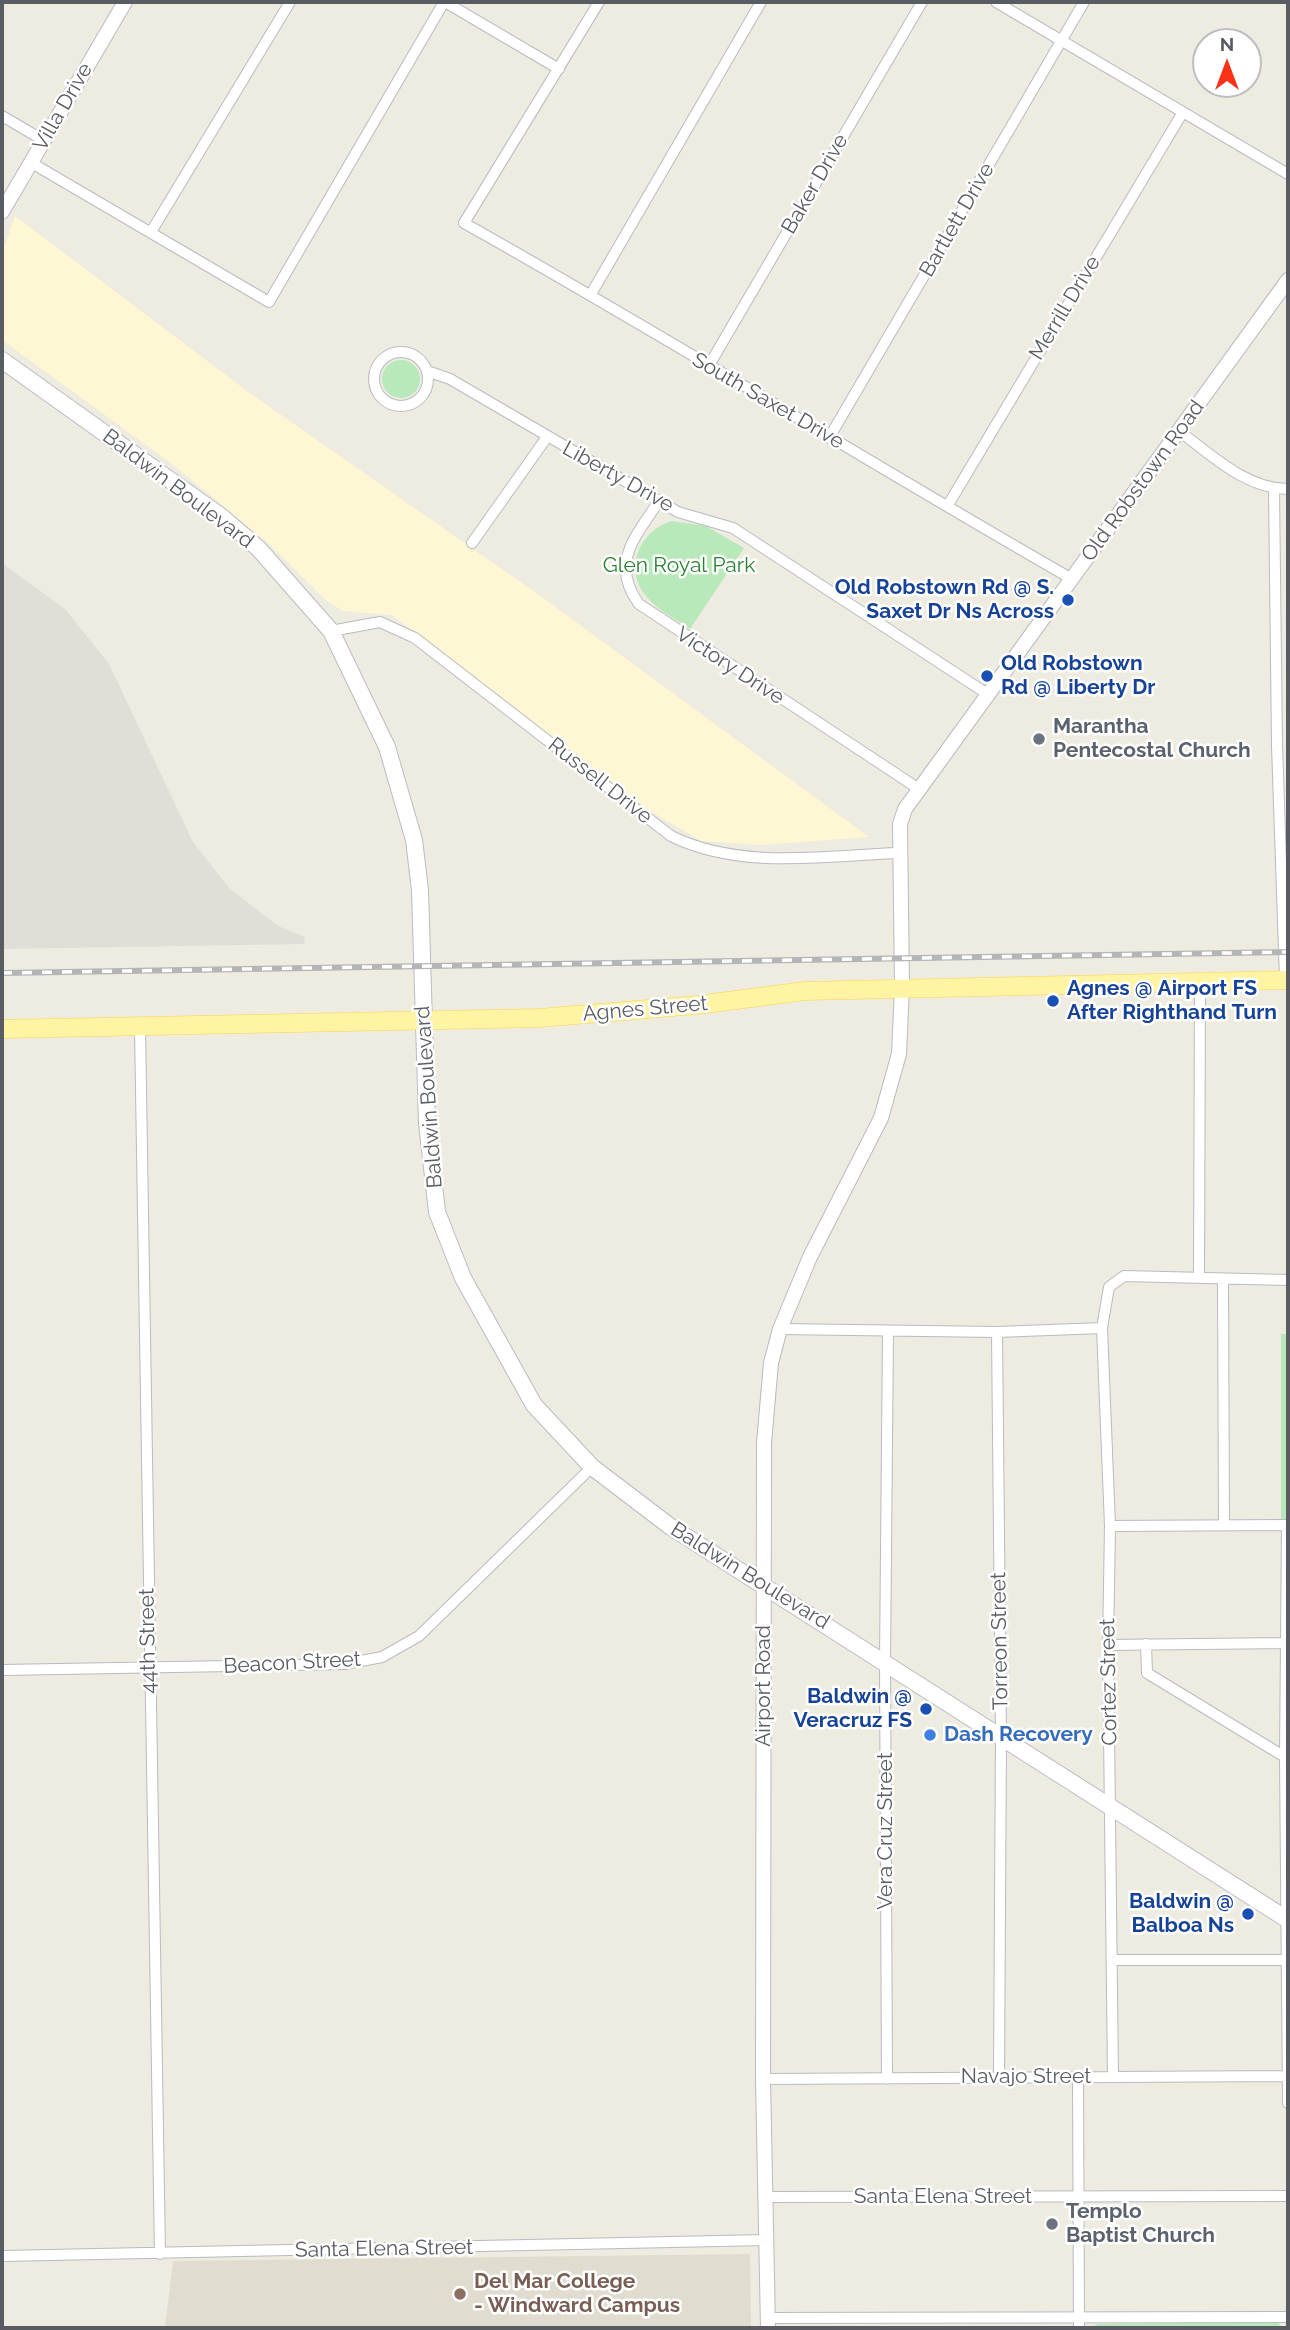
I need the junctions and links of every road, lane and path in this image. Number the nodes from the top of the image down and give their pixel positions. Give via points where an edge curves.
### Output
1 (125, 2) edge
2 (290, 2) edge
3 (445, 2) edge
4 (599, 2) edge
5 (761, 2) edge
6 (922, 2) edge
7 (996, 2) edge
8 (1084, 2) edge
9 (1061, 41) junction
10 (559, 69) junction
11 (1183, 111) junction
12 (2, 116) edge
13 (43, 140) junction
14 (30, 162) junction
15 (1288, 174) edge
16 (2, 212) edge
17 (151, 232) junction
18 (1288, 279) edge
19 (591, 294) junction
20 (2, 360) edge
21 (708, 367) junction
22 (427, 371) junction
23 (1179, 431) junction
24 (547, 437) junction
25 (829, 438) junction
26 (1274, 489) junction
27 (1288, 489) edge
28 (659, 502) junction
29 (948, 505) junction
30 (472, 543) dead end
31 (1072, 579) junction
32 (331, 631) junction
33 (986, 693) junction
34 (919, 789) junction
35 (898, 853) junction
36 (1287, 980) edge
37 (1200, 983) junction
38 (902, 988) junction
39 (423, 1020) junction
40 (140, 1028) junction
41 (2, 1029) edge
42 (1199, 1276) junction
43 (1223, 1280) junction
44 (1288, 1280) edge
45 (1102, 1328) junction
46 (780, 1329) junction
47 (888, 1332) junction
48 (997, 1332) junction
49 (592, 1466) junction
50 (1224, 1525) junction
51 (1287, 1525) edge
52 (1110, 1526) junction
53 (765, 1586) junction
54 (1287, 1643) edge
55 (1146, 1644) junction
56 (1108, 1645) junction
57 (885, 1662) junction
58 (149, 1669) junction
59 (2, 1670) edge
60 (1001, 1736) junction
61 (1285, 1757) junction
62 (1111, 1808) junction
63 (1288, 1920) edge
64 (1112, 1959) junction
65 (1287, 1959) edge
66 (1288, 2076) edge
67 (999, 2077) junction
68 (1078, 2077) junction
69 (1113, 2077) junction
70 (764, 2079) junction
71 (887, 2079) junction
72 (1288, 2103) edge
73 (1288, 2196) edge
74 (766, 2197) junction
75 (1079, 2197) junction
76 (767, 2241) junction
77 (160, 2254) junction
78 (2, 2256) edge
79 (1288, 2316) edge
80 (767, 2323) edge
81 (1079, 2323) edge

1 - 13 street, Villa Drive
2 - 17 street
3 - 10 street
3 - 17 street via 269,302
4 - 10 street
5 - 19 street
6 - 21 street, Baker Drive
7 - 9 street
8 - 9 street, Bartlett Drive
9 - 11 street
9 - 25 street, Bartlett Drive
10 - 19 street, South Saxet Drive via 464,223
11 - 15 street
11 - 29 street, Merrill Drive
12 - 13 street
13 - 14 street, Villa Drive
14 - 16 street, Villa Drive
14 - 17 street
18 - 23 street, Old Robstown Road
19 - 21 street, South Saxet Drive
20 - 32 main road, Baldwin Boulevard via 222,517 258,548
21 - 25 street, South Saxet Drive
22 - 22 street via 422,362 402,352 381,361 374,382 385,401 406,406 425,393
22 - 24 street, Liberty Drive via 450,379
23 - 26 street via 1241,476
23 - 31 street, Old Robstown Road
24 - 28 street, Liberty Drive
24 - 30 street
25 - 29 street, South Saxet Drive
26 - 27 street
26 - 36 street via 1277,745
28 - 33 street, Liberty Drive via 733,528
28 - 34 street, Victory Drive via 628,549 628,583 639,604
29 - 31 street, South Saxet Drive
31 - 33 street, Old Robstown Road
32 - 35 street, Russell Drive via 380,622 415,638 671,836 693,847 724,856
32 - 39 main road, Baldwin Boulevard via 387,747 414,840
33 - 34 street, Old Robstown Road
34 - 35 street, Old Robstown Road via 900,824
35 - 38 street, Old Robstown Road
36 - 37 main road, Agnes Street
37 - 38 main road, Agnes Street
37 - 42 street
38 - 39 main road, Agnes Street via 805,991 539,1018
38 - 46 street, Airport Road via 899,1054 881,1118 810,1257
39 - 40 main road, Agnes Street
39 - 49 main road, Baldwin Boulevard via 427,1123 437,1212 463,1278 534,1405
40 - 41 main road, Agnes Street
40 - 58 street, 44th Street
42 - 43 street
42 - 45 street, Cortez Street via 1124,1276 1109,1287
43 - 44 street
43 - 50 street
45 - 48 street
45 - 52 street, Cortez Street
46 - 47 street
46 - 53 street, Airport Road via 771,1363 764,1443
47 - 48 street
47 - 57 street, Vera Cruz Street
48 - 60 street, Torreon Street
49 - 53 main road, Baldwin Boulevard via 671,1527
49 - 58 street, Beacon Street via 419,1636 382,1657 345,1664
50 - 51 street
50 - 52 street
51 - 54 street
52 - 56 street, Cortez Street
53 - 57 main road, Baldwin Boulevard
53 - 70 street, Airport Road
54 - 55 street
54 - 61 street
55 - 56 street
55 - 61 street via 1147,1673
56 - 62 street, Cortez Street
57 - 60 main road, Baldwin Boulevard
57 - 71 street, Vera Cruz Street
58 - 59 street, Beacon Street
58 - 77 street, 44th Street
60 - 62 main road, Baldwin Boulevard
60 - 67 street, Torreon Street
61 - 63 street
62 - 63 main road, Baldwin Boulevard
62 - 64 street, Cortez Street
63 - 65 street
64 - 65 street
64 - 69 street, Cortez Street
65 - 66 street
66 - 69 street, Navajo Street
66 - 72 street
67 - 68 street, Navajo Street
67 - 71 street, Navajo Street
68 - 69 street, Navajo Street
68 - 75 street
70 - 71 street, Navajo Street
70 - 74 street, Airport Road
73 - 75 street, Santa Elena Street
74 - 75 street, Santa Elena Street
74 - 76 street, Airport Road
75 - 81 street
76 - 77 street, Santa Elena Street
76 - 80 street, Airport Road
77 - 78 street, Santa Elena Street
79 - 81 street
80 - 81 street

